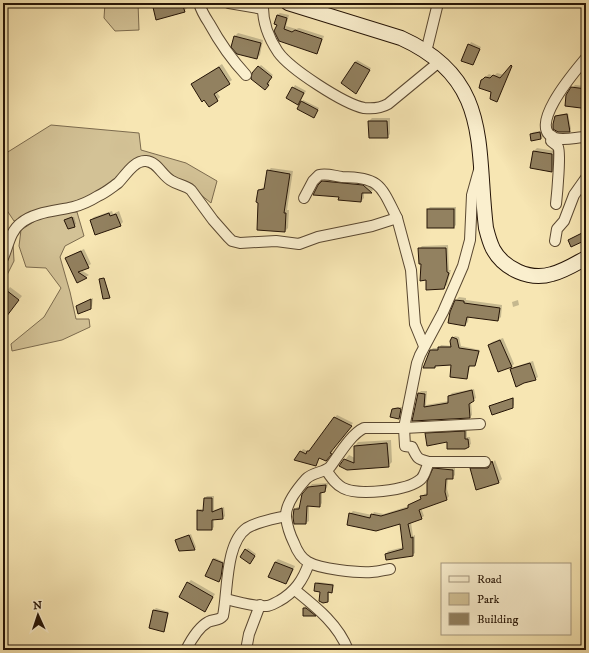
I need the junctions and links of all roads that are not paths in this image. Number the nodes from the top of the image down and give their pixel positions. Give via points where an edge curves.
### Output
1 (200, 3) edge
2 (229, 3) edge
3 (288, 3) edge
4 (438, 3) edge
5 (263, 6) edge
6 (426, 52) junction
7 (586, 58) edge
8 (439, 62) junction
9 (246, 75) dead end
10 (552, 136) junction
11 (586, 137) edge
12 (481, 166) junction
13 (586, 178) edge
14 (304, 198) dead end
15 (556, 204) dead end
16 (397, 218) junction
17 (555, 241) dead end
18 (3, 258) edge
19 (586, 258) edge
20 (424, 346) junction
21 (480, 424) dead end
22 (404, 428) junction
23 (429, 462) junction
24 (485, 462) dead end
25 (326, 470) junction
26 (286, 516) junction
27 (309, 563) junction
28 (390, 569) dead end
29 (295, 590) junction
30 (226, 599) junction
31 (260, 605) junction
32 (186, 650) edge
33 (246, 650) edge
34 (348, 650) edge

1 - 9 street via 202,12 225,51
2 - 5 street
3 - 6 main road via 389,34
4 - 6 street
5 - 8 street via 267,30 282,56 330,92 360,107 376,108 388,104
6 - 8 main road
7 - 10 street via 564,86 550,110 546,126
8 - 12 main road via 457,81 470,103 476,125
10 - 11 street via 560,139
10 - 15 street via 551,141 559,147 560,154
12 - 19 main road via 489,239 500,258 524,274 542,276 562,271
12 - 20 street via 472,195 467,254 443,312
13 - 17 street via 574,195 564,221 557,229
14 - 16 street via 319,174 369,179 381,188
16 - 18 street via 299,244 276,241 236,242 216,224 191,190 173,182 151,162 141,162 106,192 79,205 22,222 11,236
16 - 20 street via 411,270 415,324
20 - 22 street via 415,369
21 - 22 street
22 - 23 street via 405,446 412,447 416,457
22 - 25 street via 369,427 360,430
23 - 24 street
23 - 25 street via 421,479 415,483 394,489 367,492 341,487
25 - 26 street via 314,473 306,479 289,505
26 - 27 street via 297,551
26 - 30 street via 255,524 240,535 232,554
27 - 28 street via 354,571
27 - 29 street via 301,583
29 - 31 street via 277,602 267,606
29 - 34 street via 330,620
30 - 31 street
30 - 32 street via 222,619 208,622 201,628
31 - 33 street

